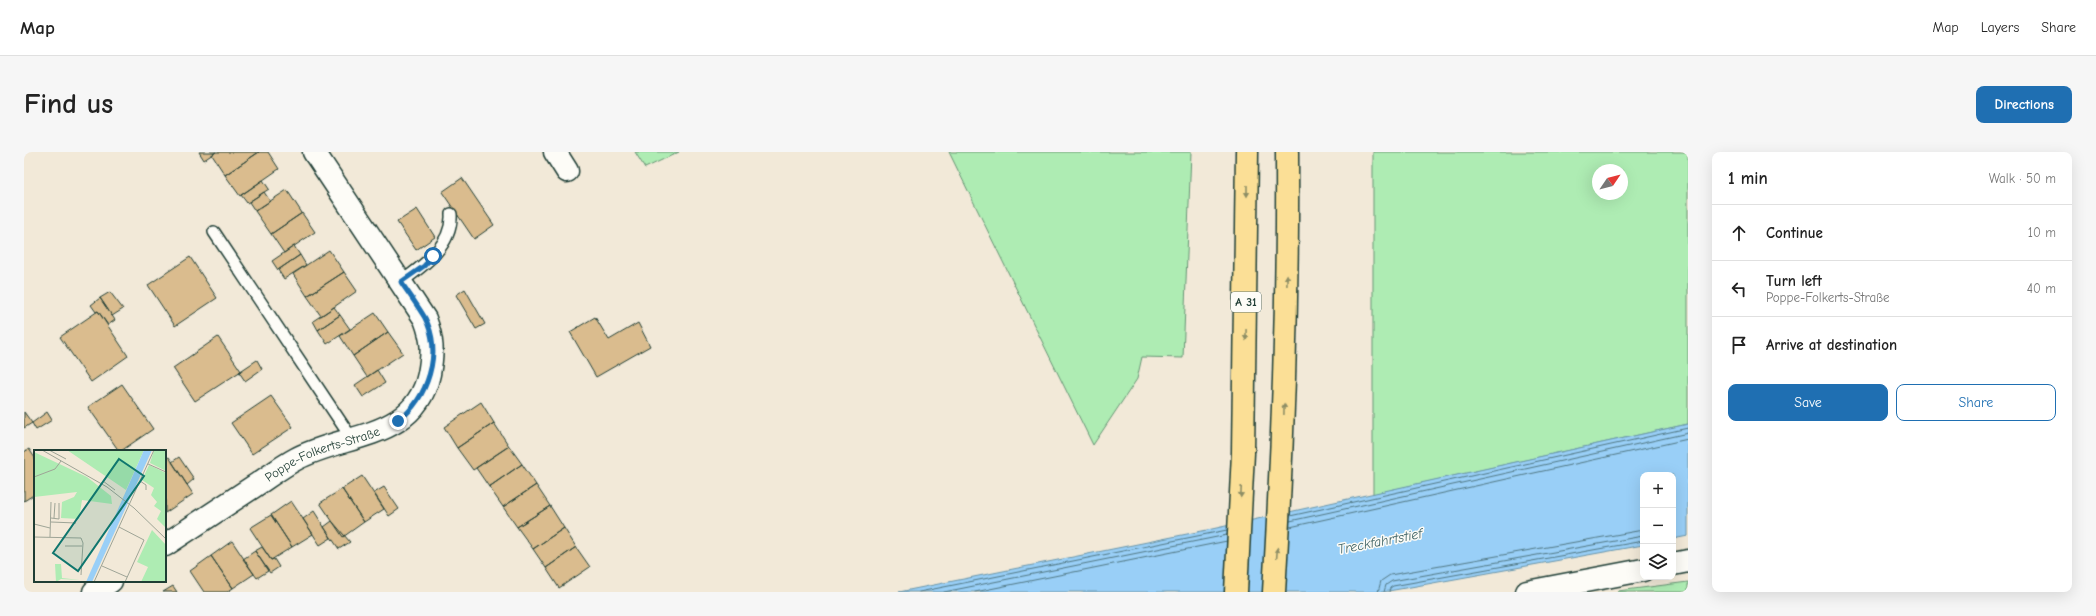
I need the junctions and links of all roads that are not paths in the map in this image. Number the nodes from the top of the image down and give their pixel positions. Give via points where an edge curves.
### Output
1 (314, 152) edge
2 (555, 152) edge
3 (1248, 152) edge
4 (1287, 152) edge
5 (567, 171) dead end
6 (451, 214) dead end
7 (214, 232) dead end
8 (401, 282) junction
9 (352, 439) junction
10 (166, 544) edge
11 (1688, 561) edge
12 (1676, 563) edge
13 (1640, 571) edge
14 (109, 582) edge
15 (1595, 586) edge
16 (94, 592) edge
17 (1236, 592) edge
18 (1274, 592) edge
19 (1527, 592) edge

1 - 8 street, Poppe-Folkerts-Straße
2 - 5 street
3 -> 17 highway, A 31 via 1244,453
18 -> 4 highway via 1283,448 1288,241
6 - 8 lane via 444,242 424,266
7 - 9 lane
8 - 9 street, Poppe-Folkerts-Straße via 425,318 432,338 433,356 427,384 419,401 398,421 383,430
9 - 10 street, Poppe-Folkerts-Straße via 320,448 296,459
11 - 12 street
13 - 15 street
14 - 16 street
15 - 19 street

